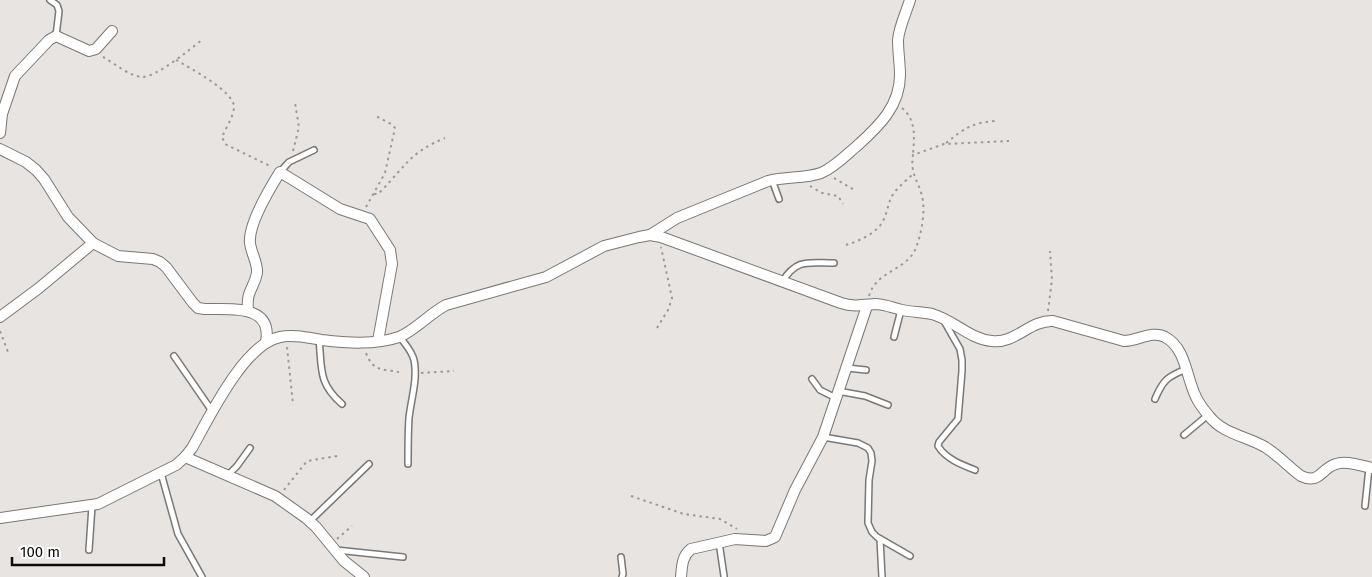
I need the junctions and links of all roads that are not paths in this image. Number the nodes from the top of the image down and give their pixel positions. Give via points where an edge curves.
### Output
1 (50, 0) edge
2 (910, 0) edge
3 (112, 31) dead end
4 (56, 36) junction
5 (0, 133) edge
6 (0, 149) edge
7 (314, 150) dead end
8 (280, 172) junction
9 (772, 180) junction
10 (779, 199) dead end
11 (655, 236) junction
12 (93, 243) junction
13 (834, 263) dead end
14 (782, 282) junction
15 (866, 306) junction
16 (248, 310) junction
17 (901, 310) junction
18 (0, 317) edge
19 (942, 318) junction
20 (400, 336) junction
21 (894, 337) dead end
22 (319, 340) junction
23 (378, 341) junction
24 (266, 342) junction
25 (174, 356) dead end
26 (846, 368) junction
27 (1186, 369) junction
28 (866, 370) dead end
29 (812, 379) dead end
30 (837, 395) junction
31 (1155, 399) dead end
32 (342, 404) dead end
33 (888, 405) dead end
34 (212, 412) junction
35 (1208, 415) junction
36 (1184, 435) dead end
37 (823, 437) junction
38 (250, 448) dead end
39 (186, 457) junction
40 (369, 464) dead end
41 (408, 464) dead end
42 (1371, 468) edge
43 (975, 470) dead end
44 (161, 473) junction
45 (227, 476) junction
46 (92, 506) junction
47 (1365, 506) dead end
48 (0, 518) edge
49 (309, 521) junction
50 (880, 539) junction
51 (719, 542) junction
52 (333, 547) junction
53 (89, 550) dead end
54 (910, 556) dead end
55 (402, 557) dead end
56 (621, 557) dead end
57 (724, 576) dead end
58 (202, 577) edge
59 (364, 577) edge
60 (622, 577) edge
61 (681, 577) edge
62 (882, 577) edge

1 - 4 lane via 58,10
2 - 9 street via 898,39 898,92 891,109 878,126 823,172
3 - 4 street via 92,51
4 - 5 street via 15,76 2,114
6 - 12 street via 36,170 68,217
7 - 8 lane via 290,162
8 - 16 street via 261,203 250,235 257,268 247,300
8 - 23 street via 340,209 370,219 390,250 392,257
9 - 10 lane
9 - 11 street via 677,218
11 - 14 street
11 - 20 street via 604,246 546,277 446,305
12 - 16 street via 118,256 160,262 198,308
12 - 18 street
13 - 14 lane via 794,266
14 - 15 street via 849,306
15 - 17 street via 877,304
15 - 26 street
16 - 24 street via 267,327
17 - 19 street
17 - 21 lane
19 - 27 street via 992,342 1017,336 1045,320 1124,341 1164,336 1180,352
19 - 43 lane via 960,349 962,365 958,419 938,446 959,464
20 - 23 street
20 - 41 lane via 414,359 415,373 409,418
22 - 23 street
22 - 24 street via 286,337
22 - 32 lane via 326,388
24 - 34 street via 228,385
25 - 34 lane
26 - 28 lane
26 - 30 street
27 - 31 lane via 1168,377
27 - 35 street via 1195,396
29 - 30 lane via 820,390
30 - 33 lane via 865,396
30 - 37 street
34 - 39 street
35 - 36 lane
35 - 42 street via 1230,433 1266,448 1307,479 1320,476 1337,463
37 - 50 lane via 865,445 871,453 868,523
37 - 51 street via 795,490 778,533 770,540 741,538
38 - 45 lane
39 - 44 street
39 - 45 street
40 - 49 lane
42 - 47 lane
44 - 46 street
44 - 58 lane via 178,534
45 - 49 street via 278,498
46 - 48 street
46 - 53 lane
49 - 52 street
50 - 54 lane
50 - 62 lane
51 - 57 lane
51 - 61 street via 686,553
52 - 55 lane
52 - 59 street via 349,566
56 - 60 lane

